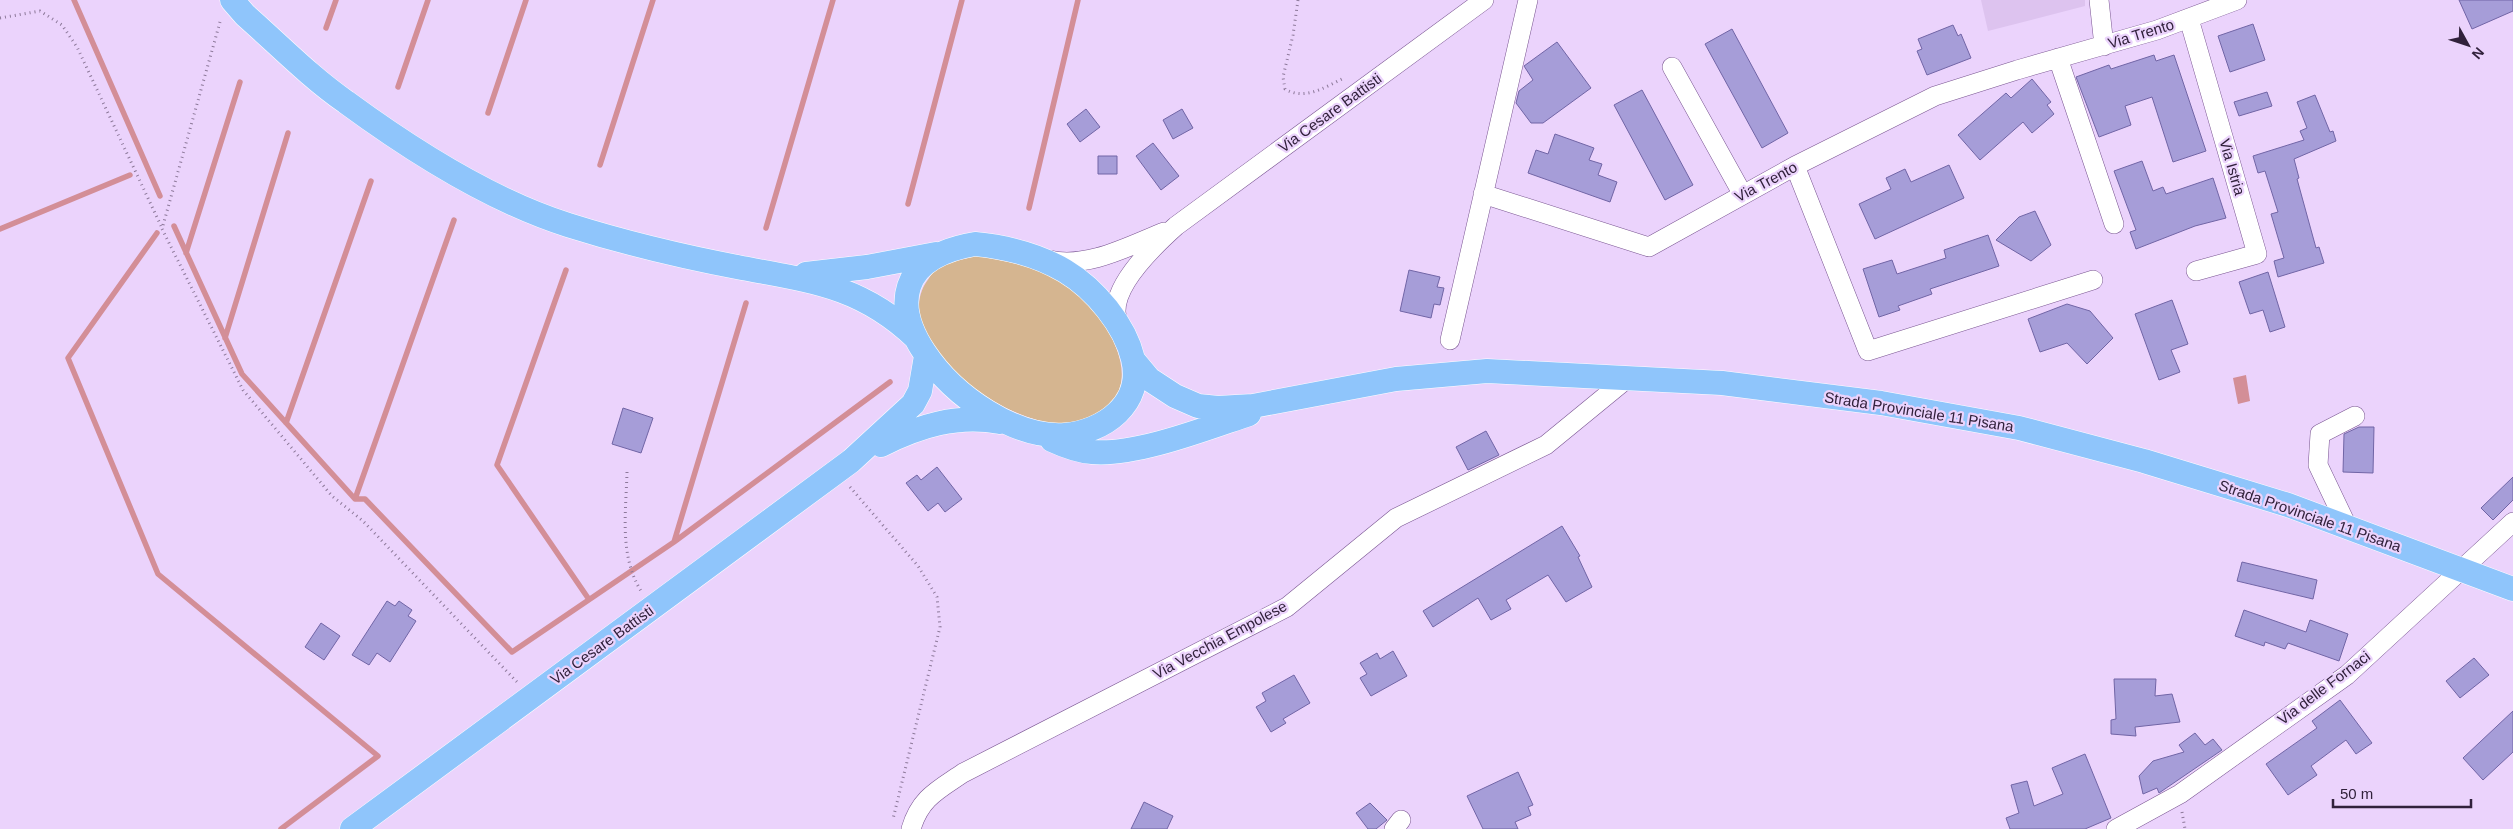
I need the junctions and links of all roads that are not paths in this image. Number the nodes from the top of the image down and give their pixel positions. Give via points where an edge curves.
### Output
1 (232, 0) edge
2 (1484, 0) edge
3 (1528, 0) edge
4 (2098, 0) edge
5 (2237, 0) edge
6 (2189, 19) junction
7 (2104, 46) junction
8 (2058, 58) junction
9 (1672, 67) dead end
10 (1795, 166) junction
11 (1483, 194) junction
12 (1743, 195) junction
13 (2114, 224) dead end
14 (1176, 226) junction
15 (941, 252) junction
16 (1031, 256) junction
17 (2196, 271) dead end
18 (789, 275) junction
19 (2093, 280) dead end
20 (1119, 327) junction
21 (1450, 340) dead end
22 (921, 346) junction
23 (1134, 361) junction
24 (1628, 377) junction
25 (1303, 396) junction
26 (2355, 416) dead end
27 (1019, 426) junction
28 (844, 466) junction
29 (2513, 522) edge
30 (2347, 526) junction
31 (2462, 570) junction
32 (2513, 588) edge
33 (352, 829) edge
34 (912, 829) edge
35 (2116, 829) edge

1 - 18 main road via 345,102 490,192 568,225 723,264
2 - 14 street, Via Cesare Battisti
3 - 11 street
4 - 7 street
5 - 6 street, Via Trento
6 - 7 street, Via Trento
6 - 17 street, Via Istria via 2257,254
7 - 8 street, Via Trento
8 - 10 street, Via Trento via 1935,96
8 - 13 street
9 - 12 street
10 - 12 street, Via Trento
10 - 19 street via 1868,351
11 - 12 street, Via Trento via 1649,247
11 - 21 street
14 - 16 street, Via Cesare Battisti via 1082,262 1068,264
14 - 20 street, Via Cesare Battisti via 1152,247 1127,282 1116,310
15 - 16 main road, Via Cesare Battisti via 975,244
15 - 18 main road via 867,267
15 - 22 main road, Via Cesare Battisti via 923,265 906,299 908,318
16 - 20 main road, Via Cesare Battisti via 1066,271 1097,298
18 - 22 main road via 860,297 895,317
20 - 23 main road, Via Cesare Battisti
22 - 27 main road, Via Cesare Battisti via 945,380 966,397
22 - 28 main road, Via Cesare Battisti via 920,391 913,404
23 - 25 main road, Strada Provinciale 11 Pisana via 1159,386 1198,406 1253,406
23 - 27 main road, Via Cesare Battisti via 1131,390 1124,406 1112,420 1080,434 1056,436
24 - 25 main road, Strada Provinciale 11 Pisana via 1487,371 1396,380
24 - 30 main road, Strada Provinciale 11 Pisana via 1722,383 1881,403 2019,428 2144,461
24 - 34 street, Via Vecchia Empolese via 1546,445 1396,518 1287,607 963,773 929,796 916,812
25 - 27 main road, Strada Provinciale 11 Pisana via 1160,442 1103,453 1076,450
26 - 30 street via 2320,434 2318,465
27 - 28 main road, Via Cesare Battisti via 979,418 934,424 912,430
28 - 33 main road, Via Cesare Battisti
29 - 31 street, Via delle Fornaci
30 - 31 main road, Strada Provinciale 11 Pisana
31 - 32 main road, Strada Provinciale 11 Pisana
31 - 35 street, Via delle Fornaci via 2347,675 2180,794

